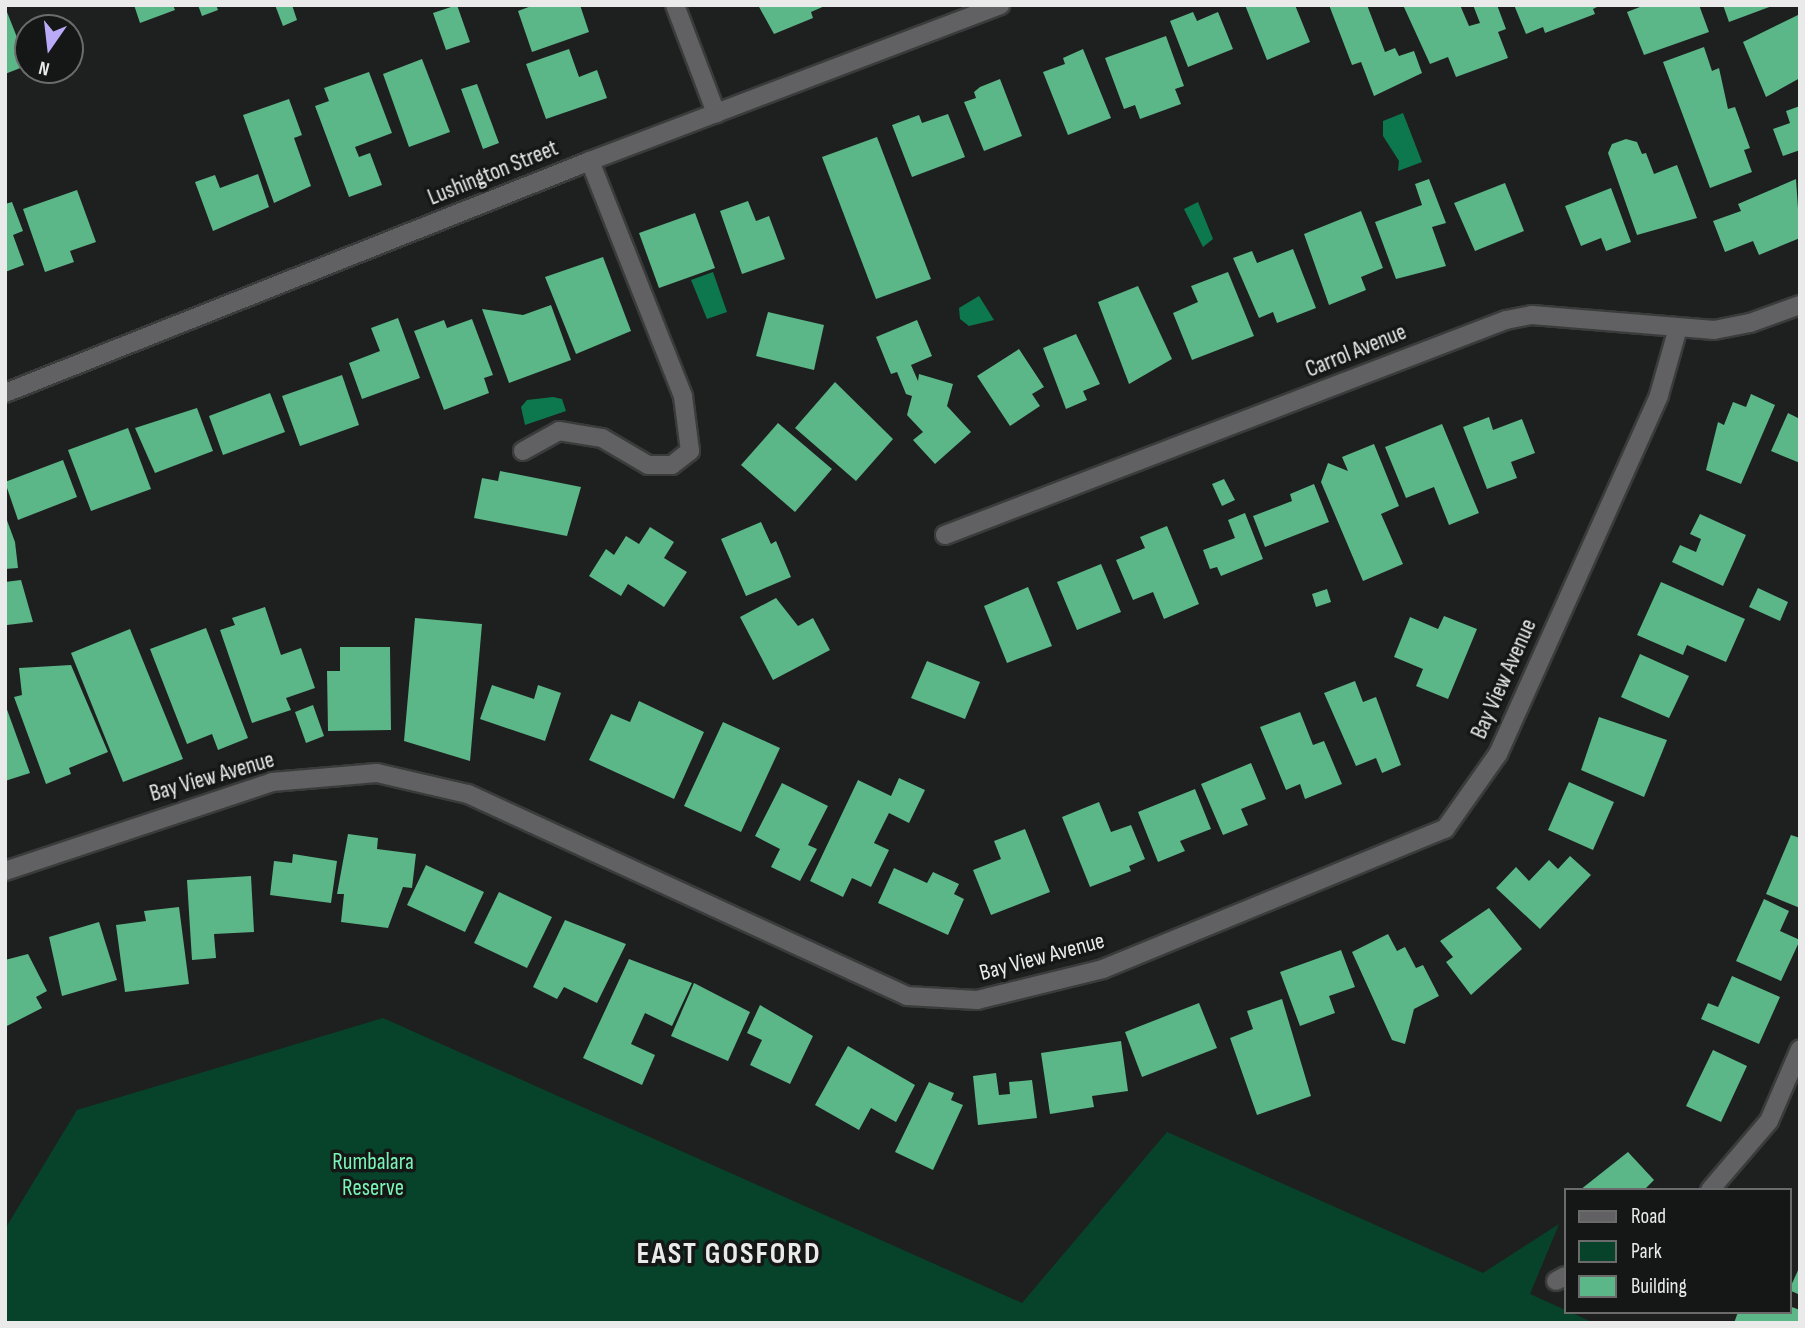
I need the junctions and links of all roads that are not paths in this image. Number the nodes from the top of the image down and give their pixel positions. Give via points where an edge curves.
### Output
1 (675, 5) edge
2 (1000, 5) edge
3 (716, 113) junction
4 (590, 161) junction
5 (1800, 305) edge
6 (1678, 328) junction
7 (5, 393) edge
8 (523, 451) dead end
9 (945, 535) dead end
10 (5, 871) edge
11 (1800, 1049) edge
12 (1712, 1188) edge

1 - 3 street
2 - 3 street, Lushington Street
3 - 4 street, Lushington Street
4 - 7 street, Lushington Street
4 - 8 street via 683,396 690,451 672,465 648,465 602,438 559,431
5 - 6 street, Carrol Avenue via 1714,330
6 - 9 street, Carrol Avenue via 1532,314 1506,320
6 - 10 street, Bay View Avenue via 1668,373 1498,754 1445,829 1103,969 977,1000 907,996 468,794 377,773 272,782
11 - 12 street via 1769,1121

